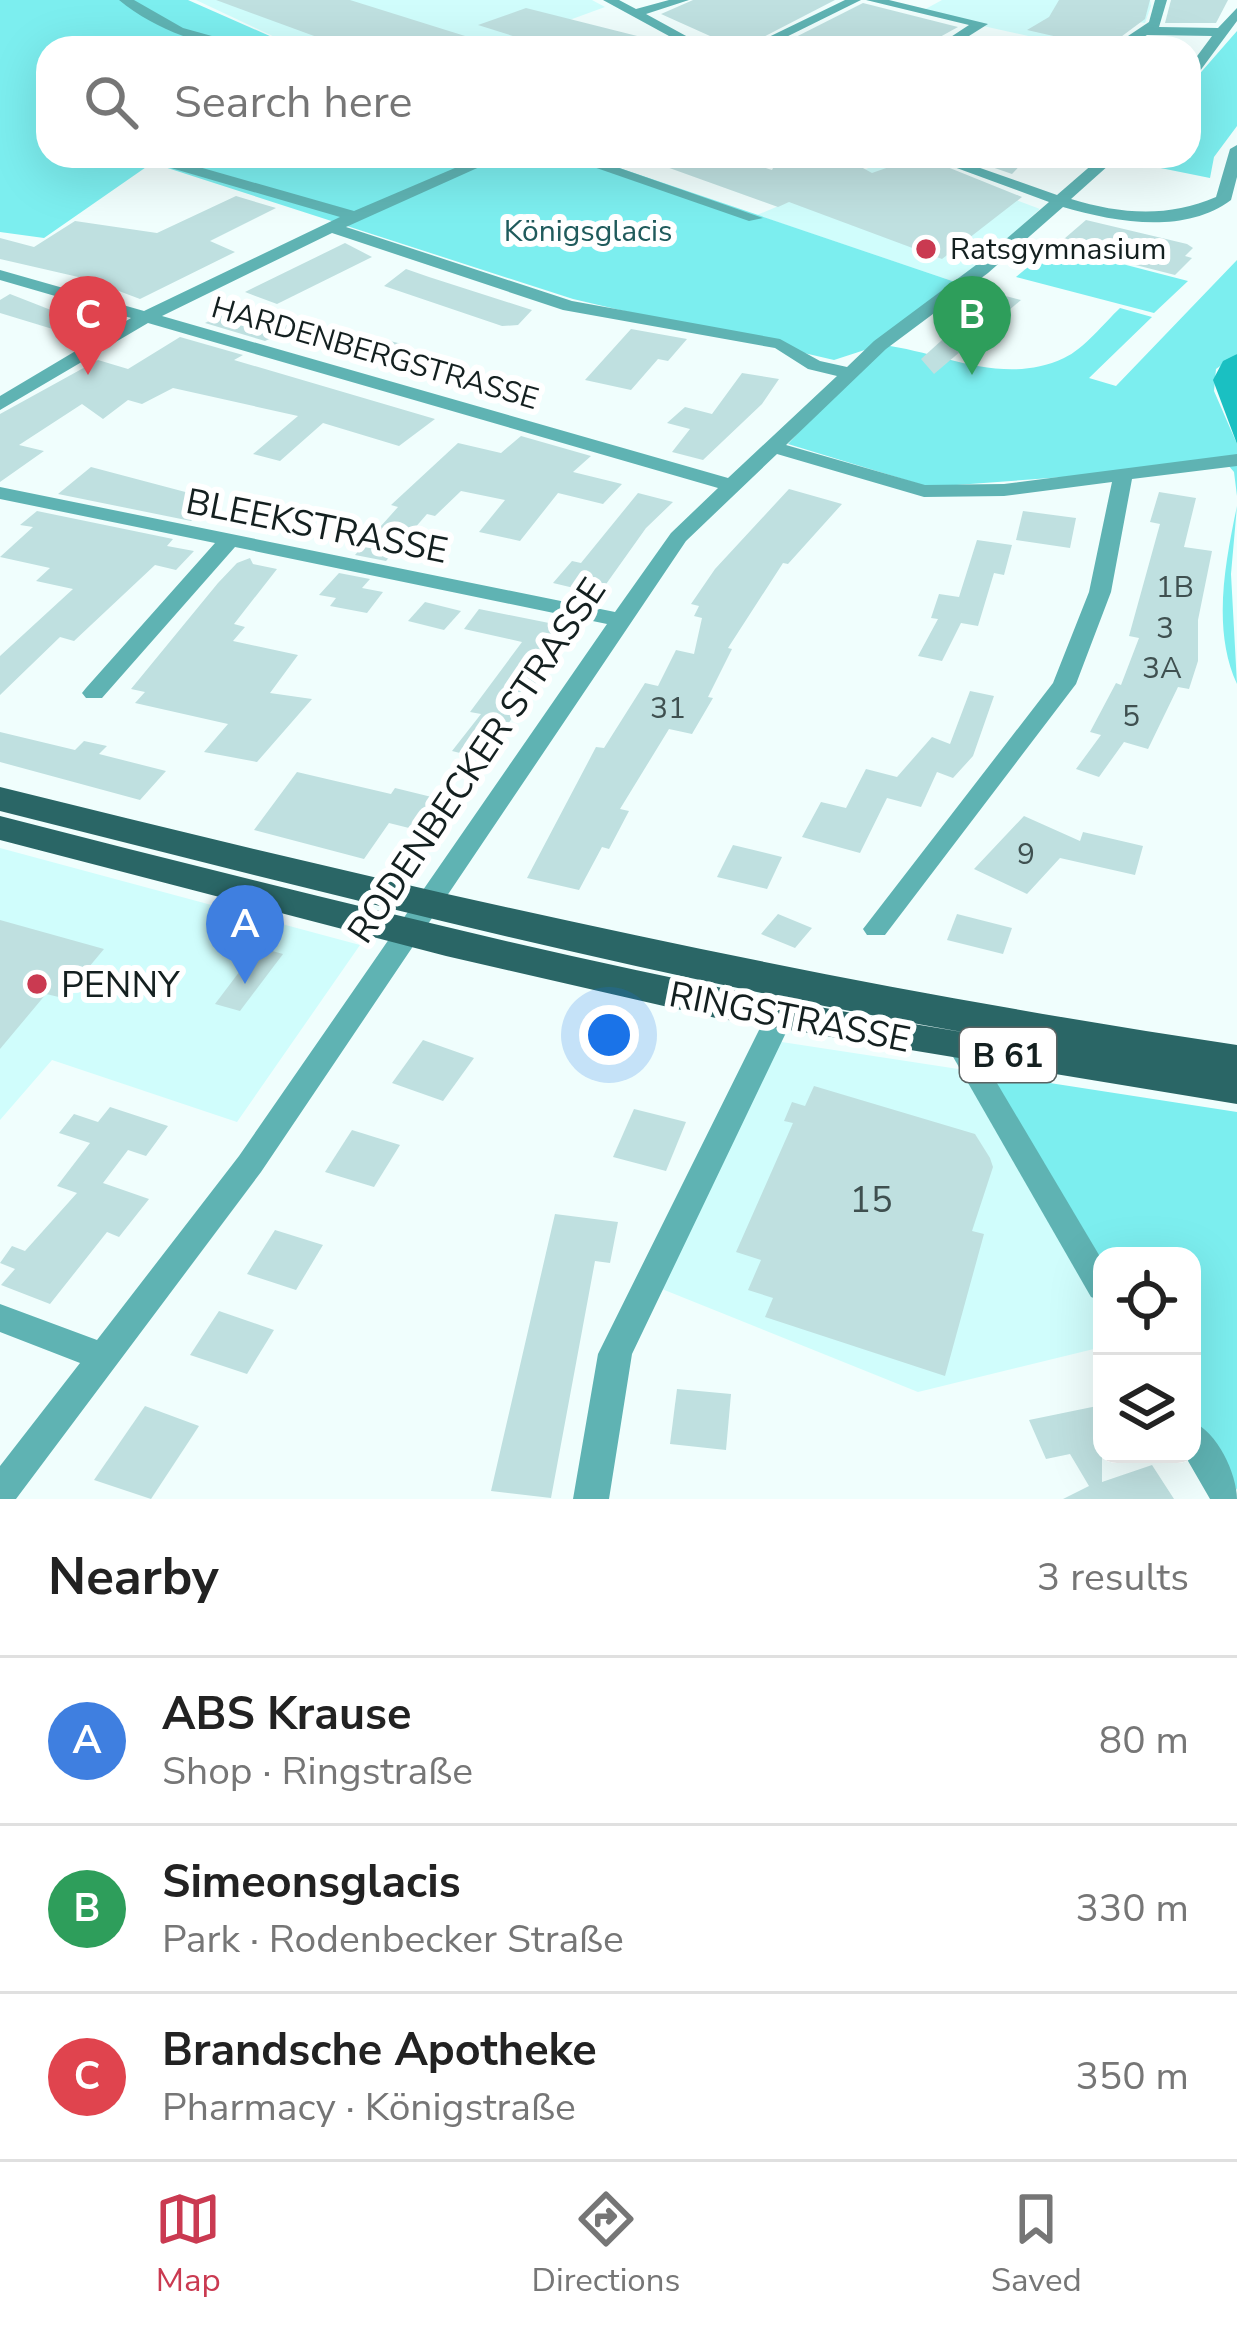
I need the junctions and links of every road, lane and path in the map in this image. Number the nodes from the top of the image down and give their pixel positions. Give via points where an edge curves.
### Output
1 (125, 0) edge
2 (609, 0) edge
3 (683, 0) edge
4 (855, 0) edge
5 (872, 0) edge
6 (1160, 0) edge
7 (1237, 12) edge
8 (636, 13) junction
9 (1145, 31) junction
10 (1223, 32) junction
11 (199, 36) edge
12 (679, 36) edge
13 (778, 36) edge
14 (960, 36) edge
15 (1137, 36) edge
16 (1201, 60) edge
17 (1237, 149) edge
18 (186, 168) edge
19 (468, 168) edge
20 (606, 168) edge
21 (966, 168) edge
22 (1098, 168) edge
23 (1061, 202) junction
24 (356, 217) junction
25 (755, 218) dead end
26 (334, 228) junction
27 (0, 275) edge
28 (147, 319) junction
29 (850, 374) junction
30 (0, 404) edge
31 (774, 448) junction
32 (1237, 460) edge
33 (1123, 476) junction
34 (733, 486) junction
35 (0, 494) edge
36 (228, 542) junction
37 (621, 620) junction
38 (94, 694) dead end
39 (0, 799) edge
40 (0, 828) edge
41 (415, 918) junction
42 (877, 928) dead end
43 (780, 1016) junction
44 (962, 1048) junction
45 (1237, 1061) edge
46 (1237, 1088) edge
47 (1093, 1273) edge
48 (0, 1318) edge
49 (103, 1357) junction
50 (1201, 1452) edge
51 (0, 1493) edge
52 (591, 1499) edge
53 (1229, 1499) edge

1 - 11 street
2 - 8 street
3 - 8 street
4 - 13 street
5 - 14 street via 980,24
6 - 9 street
7 - 10 street
8 - 12 street
9 - 10 street
9 - 15 street
10 - 16 street
17 - 23 street via 1223,200 1198,212 1135,214
18 - 24 street
19 - 24 street
20 - 25 street
21 - 23 street
22 - 23 street, RODENBECKER STRASSE
23 - 29 street, RODENBECKER STRASSE
24 - 26 street
26 - 28 street
26 - 29 street via 569,306 780,344
27 - 28 street, HARDENBERGSTRASSE
28 - 30 street
28 - 34 street, HARDENBERGSTRASSE
29 - 31 street, RODENBECKER STRASSE
31 - 33 street via 923,491
31 - 34 street, RODENBECKER STRASSE
32 - 33 street
33 - 42 street via 1100,592 1064,684
34 - 37 street, RODENBECKER STRASSE via 678,537
35 - 36 street, BLEEKSTRASSE
36 - 37 street, BLEEKSTRASSE
36 - 38 street
37 - 41 street, RODENBECKER STRASSE
39 - 41 main road, RINGSTRASSE / B 61
40 - 41 main road, RINGSTRASSE / B 61
41 - 43 main road, RINGSTRASSE / B 61
41 - 45 main road, RINGSTRASSE / B 61
41 - 49 street, RODENBECKER STRASSE via 250,1164
43 - 44 main road, RINGSTRASSE / B 61
43 - 52 street via 615,1354
44 - 46 main road, RINGSTRASSE / B 61
44 - 47 street
48 - 49 street
49 - 51 street, RODENBECKER STRASSE
50 - 53 street

